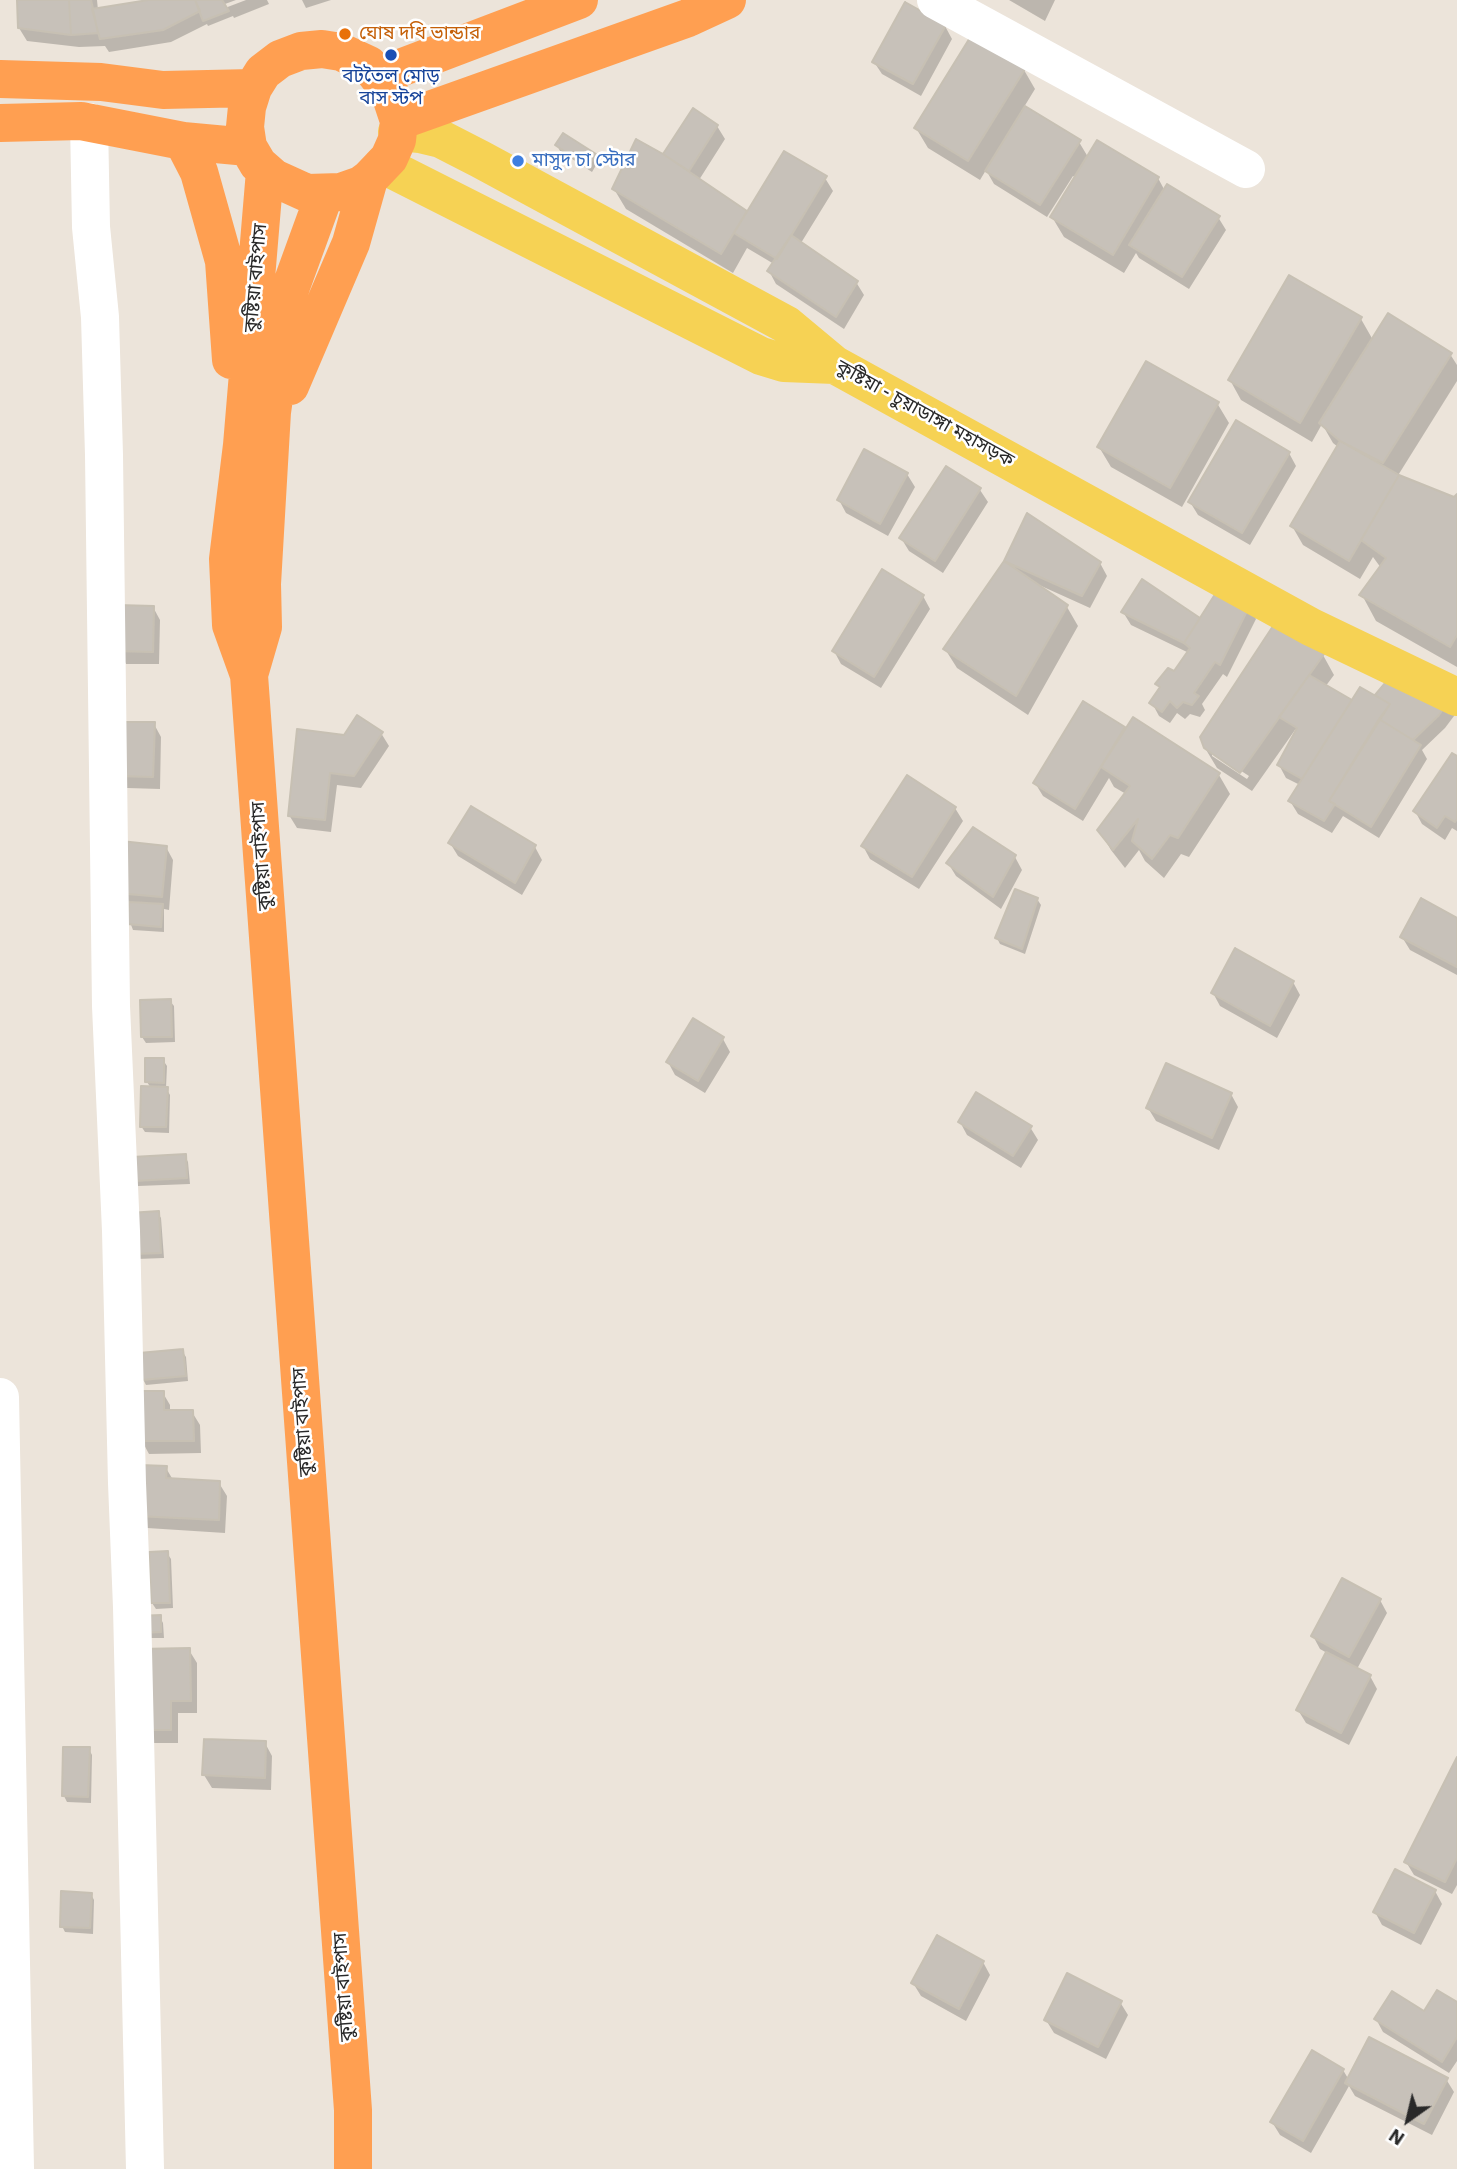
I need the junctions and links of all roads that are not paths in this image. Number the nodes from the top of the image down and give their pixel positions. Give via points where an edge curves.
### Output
1 (579, 0) edge
2 (727, 0) edge
3 (936, 0) edge
4 (379, 75) junction
5 (0, 79) edge
6 (253, 88) junction
7 (85, 122) junction
8 (5, 123) edge
9 (183, 141) junction
10 (387, 150) junction
11 (257, 159) junction
12 (1246, 169) dead end
13 (325, 193) junction
14 (835, 365) junction
15 (242, 445) junction
16 (267, 489) junction
17 (248, 675) junction
18 (1457, 697) edge
19 (0, 1396) edge
20 (15, 2169) edge
21 (145, 2169) edge
22 (354, 2169) edge

1 - 4 highway
2 - 10 highway
3 - 12 street
4 - 6 highway via 355,56 322,49 301,51 263,72
4 - 10 highway via 392,98
5 - 6 highway via 101,82 163,90
6 - 11 highway via 246,117
7 - 8 highway
7 - 9 highway
7 - 21 street via 100,317 111,1006
9 - 11 highway
9 - 15 highway via 199,173 224,261
10 - 13 highway via 361,185
10 - 14 main road via 761,356 784,363
10 - 14 main road, কুষ্টিয়া - চুয়াডাঙ্গা মহাসড়ক via 420,134 441,139 787,326
10 - 16 highway via 284,402
11 - 13 highway via 274,178 307,193
11 - 15 highway, কুষ্টিয়া বাইপাস
13 - 16 highway, কুষ্টিয়া বাইপাস via 289,292 272,412
14 - 18 main road, কুষ্টিয়া - চুয়াডাঙ্গা মহাসড়ক via 1311,627
15 - 17 highway, কুষ্টিয়া বাইপাস via 228,559 231,625
16 - 17 highway, কুষ্টিয়া বাইপাস via 263,626
17 - 22 highway, কুষ্টিয়া বাইপাস
19 - 20 street

